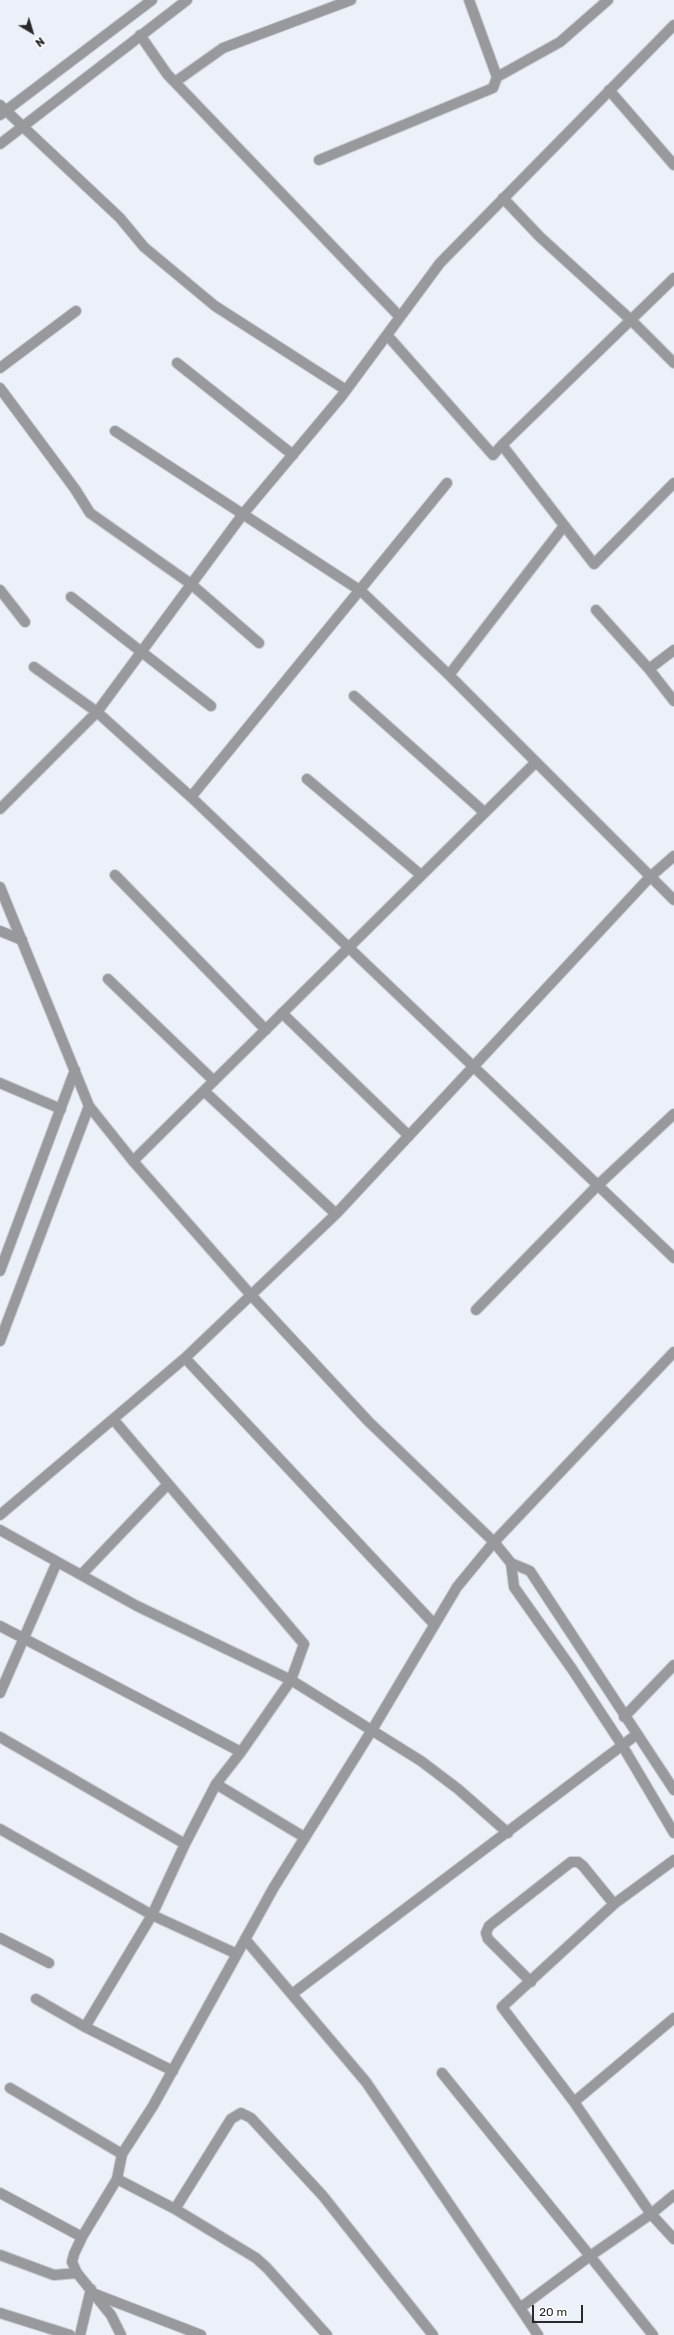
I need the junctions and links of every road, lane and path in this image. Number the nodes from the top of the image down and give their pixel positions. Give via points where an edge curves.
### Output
1 (152, 0) edge
2 (187, 0) edge
3 (351, 0) edge
4 (469, 0) edge
5 (608, 0) edge
6 (674, 25) edge
7 (140, 35) junction
8 (497, 77) junction
9 (175, 82) junction
10 (609, 90) junction
11 (2, 110) edge
12 (22, 127) junction
13 (0, 144) edge
14 (319, 160) dead end
15 (674, 165) edge
16 (503, 198) junction
17 (674, 278) edge
18 (76, 311) dead end
19 (400, 317) junction
20 (631, 320) junction
21 (387, 335) junction
22 (177, 363) dead end
23 (674, 363) edge
24 (0, 368) edge
25 (0, 388) edge
26 (346, 390) junction
27 (115, 431) dead end
28 (502, 445) junction
29 (293, 455) junction
30 (447, 483) dead end
31 (674, 483) edge
32 (243, 514) junction
33 (564, 526) junction
34 (192, 584) junction
35 (0, 590) edge
36 (361, 592) junction
37 (71, 597) dead end
38 (596, 610) dead end
39 (25, 622) dead end
40 (259, 642) dead end
41 (142, 650) junction
42 (674, 650) edge
43 (34, 667) dead end
44 (649, 669) junction
45 (449, 675) junction
46 (354, 696) dead end
47 (674, 700) edge
48 (211, 706) dead end
49 (96, 712) junction
50 (536, 762) junction
51 (307, 779) dead end
52 (191, 797) junction
53 (0, 809) edge
54 (484, 812) junction
55 (674, 856) edge
56 (115, 875) dead end
57 (421, 875) junction
58 (650, 877) junction
59 (0, 887) edge
60 (674, 900) edge
61 (0, 931) edge
62 (22, 940) junction
63 (349, 946) junction
64 (108, 979) dead end
65 (282, 1013) junction
66 (266, 1030) junction
67 (474, 1066) junction
68 (75, 1070) junction
69 (214, 1080) junction
70 (0, 1083) edge
71 (204, 1091) junction
72 (89, 1106) junction
73 (61, 1109) junction
74 (674, 1114) edge
75 (409, 1136) junction
76 (133, 1161) junction
77 (598, 1185) junction
78 (336, 1214) junction
79 (674, 1258) edge
80 (0, 1271) edge
81 (250, 1294) junction
82 (476, 1310) dead end
83 (0, 1341) edge
84 (674, 1352) edge
85 (185, 1358) junction
86 (113, 1419) junction
87 (168, 1484) junction
88 (0, 1515) edge
89 (0, 1530) edge
90 (494, 1542) junction
91 (57, 1562) junction
92 (511, 1563) junction
93 (81, 1575) junction
94 (434, 1624) junction
95 (0, 1626) edge
96 (24, 1639) junction
97 (674, 1665) edge
98 (291, 1680) junction
99 (0, 1693) edge
100 (624, 1718) junction
101 (372, 1730) junction
102 (636, 1735) junction
103 (0, 1737) edge
104 (622, 1745) junction
105 (241, 1752) junction
106 (216, 1784) junction
107 (674, 1790) edge
108 (0, 1829) edge
109 (508, 1833) junction
110 (674, 1833) edge
111 (304, 1837) junction
112 (185, 1844) junction
113 (674, 1860) edge
114 (614, 1904) junction
115 (152, 1916) junction
116 (0, 1938) edge
117 (245, 1939) junction
118 (237, 1954) junction
119 (49, 1963) dead end
120 (531, 1982) junction
121 (292, 1994) junction
122 (36, 1999) dead end
123 (674, 2018) edge
124 (85, 2027) junction
125 (173, 2071) junction
126 (442, 2073) dead end
127 (10, 2088) dead end
128 (574, 2102) junction
129 (122, 2154) junction
130 (117, 2179) junction
131 (0, 2193) edge
132 (674, 2195) edge
133 (175, 2209) junction
134 (651, 2214) junction
135 (82, 2237) junction
136 (674, 2239) edge
137 (0, 2255) edge
138 (590, 2256) junction
139 (77, 2273) junction
140 (93, 2291) junction
141 (520, 2308) junction
142 (0, 2313) edge
143 (70, 2335) edge
144 (80, 2335) edge
145 (121, 2335) edge
146 (201, 2335) edge
147 (327, 2335) edge
148 (433, 2335) edge
149 (538, 2335) edge
150 (653, 2335) edge

1 - 11 street
2 - 7 street
3 - 9 street via 223,48
4 - 8 street
5 - 8 street via 560,42
6 - 10 street
7 - 9 street
7 - 12 street
8 - 14 street via 496,85 490,91
9 - 19 street
10 - 15 street
10 - 16 street
11 - 12 street
12 - 13 street
12 - 26 street via 120,218 144,247 215,306
16 - 19 street via 440,263
16 - 20 street via 540,237
17 - 20 street
18 - 24 street
19 - 21 street
20 - 23 street
20 - 28 street
21 - 26 street
21 - 28 street via 493,455
22 - 29 street
25 - 34 street via 90,513
26 - 29 street
27 - 32 street
28 - 33 street
29 - 32 street
30 - 36 street
31 - 33 street via 594,564
32 - 34 street
32 - 36 street
33 - 45 street
34 - 40 street
34 - 41 street
35 - 39 street
36 - 45 street
36 - 52 street
37 - 41 street
38 - 44 street
41 - 48 street
41 - 49 street
42 - 44 street
43 - 49 street
44 - 47 street
45 - 50 street
46 - 54 street
49 - 52 street
49 - 53 street
50 - 54 street
50 - 58 street
51 - 57 street
52 - 63 street
54 - 57 street
55 - 58 street
56 - 66 street
57 - 63 street
58 - 60 street
58 - 67 street
59 - 62 street
61 - 62 street
62 - 68 street
63 - 65 street
63 - 67 street
64 - 69 street
65 - 66 street
65 - 75 street
66 - 69 street
67 - 75 street
67 - 77 street
68 - 72 street
68 - 73 street
69 - 71 street
70 - 73 street
71 - 76 street
71 - 78 street
72 - 76 street
72 - 83 street
73 - 80 street
74 - 77 street
75 - 78 street
76 - 81 street
77 - 79 street
77 - 82 street
78 - 81 street
81 - 85 street
81 - 90 street via 369,1422
84 - 90 street
85 - 86 street
85 - 94 street
86 - 87 street
86 - 88 street
87 - 93 street
87 - 98 street via 304,1644
89 - 91 street
90 - 92 street
90 - 94 street via 457,1587
91 - 93 street
91 - 96 street
92 - 100 street via 530,1572
92 - 104 street via 514,1587
93 - 98 street via 137,1606
94 - 101 street
95 - 96 street
96 - 99 street
96 - 105 street
97 - 100 street
98 - 101 street
98 - 105 street
100 - 102 street
101 - 109 street via 421,1761 458,1789
101 - 111 street
102 - 104 street
102 - 107 street
103 - 112 street
104 - 109 street
104 - 110 street
105 - 106 street
106 - 111 street
106 - 112 street
108 - 115 street
109 - 121 street
111 - 117 street
112 - 115 street
113 - 114 street
114 - 120 street
114 - 120 street via 583,1866 578,1862 571,1862 489,1926 486,1933 488,1939
115 - 118 street
115 - 124 street
116 - 119 street
117 - 118 street
117 - 121 street
118 - 125 street
120 - 128 street via 502,2007
121 - 141 street via 366,2082
122 - 124 street
123 - 128 street
124 - 125 street
125 - 129 street
126 - 138 street
127 - 129 street
128 - 134 street
129 - 130 street
130 - 133 street
130 - 135 street
131 - 135 street
132 - 134 street
133 - 147 street via 256,2258
133 - 148 street via 231,2119 241,2113 246,2115 323,2196
134 - 136 street
134 - 138 street
135 - 139 street via 72,2262
137 - 139 street via 54,2275
138 - 141 street
138 - 150 street
139 - 140 street
140 - 144 street
140 - 145 street via 111,2315
140 - 146 street
141 - 149 street
142 - 143 street

